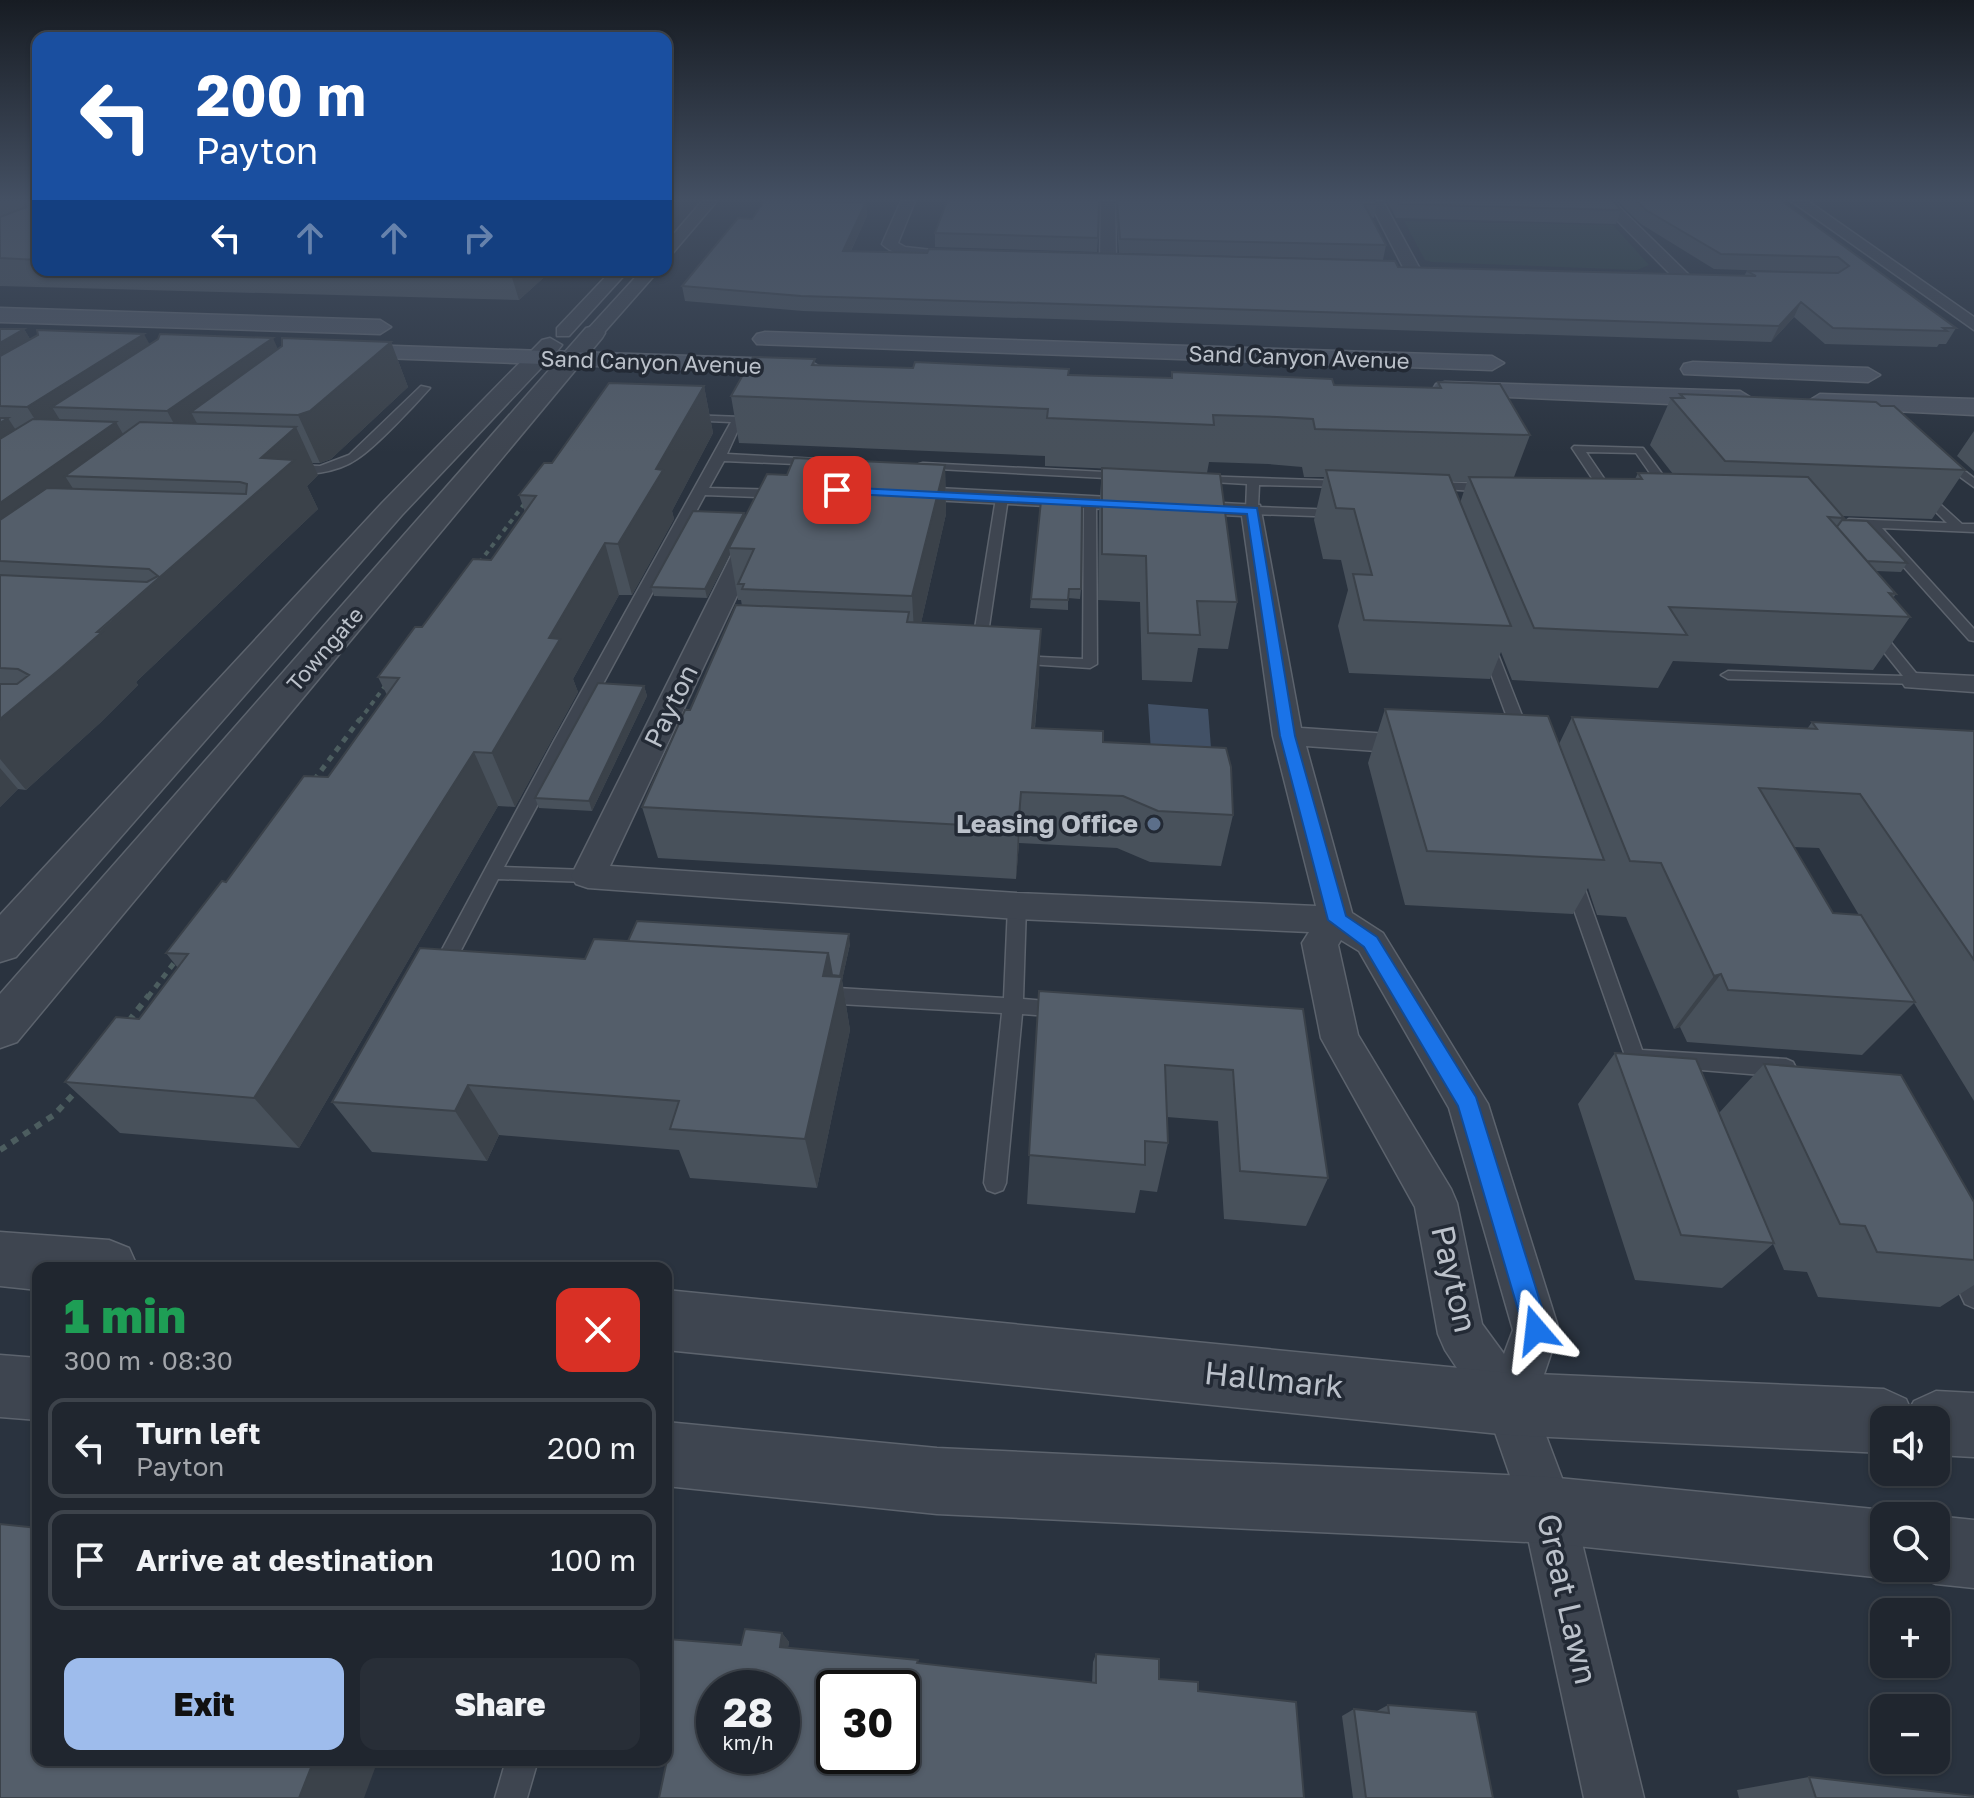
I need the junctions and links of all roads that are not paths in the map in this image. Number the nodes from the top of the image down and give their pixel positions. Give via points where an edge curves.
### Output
1 (607, 285) edge
2 (638, 285) edge
3 (1917, 285) edge
4 (0, 315) edge
5 (1974, 325) edge
6 (404, 327) dead end
7 (529, 331) dead end
8 (563, 332) junction
9 (594, 333) junction
10 (628, 335) dead end
11 (746, 338) dead end
12 (311, 350) edge
13 (538, 358) junction
14 (573, 359) junction
15 (1516, 364) dead end
16 (831, 368) edge
17 (1674, 369) dead end
18 (1895, 376) dead end
19 (425, 388) dead end
20 (1418, 388) edge
21 (1768, 400) edge
22 (1799, 401) edge
23 (1974, 407) edge
24 (667, 418) edge
25 (720, 457) junction
26 (1933, 461) edge
27 (908, 466) edge
28 (275, 467) edge
29 (827, 476) joint
30 (1143, 476) edge
31 (1191, 479) edge
32 (1907, 479) edge
33 (1360, 484) edge
34 (1974, 484) edge
35 (1422, 486) edge
36 (1498, 488) edge
37 (701, 491) junction
38 (869, 492) edge
39 (787, 494) junction
40 (1253, 496) junction
41 (1002, 498) junction
42 (1090, 502) junction
43 (1679, 506) edge
44 (1621, 514) edge
45 (1346, 515) edge
46 (1828, 523) edge
47 (1872, 524) junction
48 (1959, 528) junction
49 (1974, 528) edge
50 (1868, 623) edge
51 (1484, 635) edge
52 (1974, 637) edge
53 (1728, 675) dead end
54 (1915, 681) junction
55 (1974, 684) edge
56 (1288, 736) junction
57 (1453, 747) edge
58 (1498, 750) edge
59 (1536, 752) joint
60 (1569, 868) edge
61 (493, 873) junction
62 (588, 876) junction
63 (1017, 906) junction
64 (1337, 920) junction
65 (0, 945) edge
66 (456, 973) edge
67 (806, 994) edge
68 (1013, 1006) junction
69 (1074, 1010) edge
70 (0, 1028) edge
71 (1803, 1069) edge
72 (995, 1183) dead end
73 (1946, 1240) edge
74 (0, 1259) edge
75 (36, 1262) edge
76 (1974, 1296) edge
77 (672, 1321) edge
78 (0, 1386) edge
79 (32, 1389) edge
80 (1510, 1404) junction
81 (1870, 1420) edge
82 (1950, 1424) edge
83 (1974, 1425) edge
84 (672, 1455) edge
85 (1548, 1510) junction
86 (1870, 1543) edge
87 (1950, 1551) edge
88 (1974, 1554) edge
89 (520, 1766) edge
90 (511, 1798) edge
91 (1614, 1798) edge

1 - 8 street, Towngate
2 - 9 street, Towngate
3 - 5 street
4 - 6 main road
7 - 8 main road, Sand Canyon Avenue
8 - 9 main road, Sand Canyon Avenue
8 - 13 street, Towngate
9 - 10 main road, Sand Canyon Avenue
9 - 14 street, Towngate
11 - 15 main road, Sand Canyon Avenue
12 - 13 main road, Sand Canyon Avenue
13 - 14 main road, Sand Canyon Avenue
13 - 65 street, Towngate via 392,509
14 - 16 main road, Sand Canyon Avenue
14 - 70 street, Towngate
17 - 18 main road
19 - 28 lane via 339,465
20 - 21 main road, Sand Canyon Avenue
22 - 23 main road
24 - 25 lane via 738,419
25 - 29 lane
25 - 37 lane
26 - 34 lane via 1948,461
27 - 30 lane
29 - 39 street
31 - 40 lane
32 - 48 lane
33 - 40 lane
35 - 36 lane
37 - 39 lane
37 - 61 lane
38 - 41 street
39 - 62 street, Payton via 770,502 708,647
40 - 42 street
40 - 45 lane
40 - 56 street
41 - 42 street
41 - 42 lane via 984,658 1090,664
43 - 44 lane via 1639,450 1578,448
46 - 47 lane
47 - 48 lane
47 - 52 lane
48 - 49 lane
50 - 54 lane
51 - 59 lane
53 - 54 lane
54 - 55 street
56 - 57 street
56 - 64 street
58 - 59 street
60 - 71 lane via 1635,1058
61 - 62 lane
61 - 66 lane via 440,972
62 - 63 street
63 - 64 street
63 - 68 lane
64 - 80 street, Payton via 1320,943 1340,1038 1436,1203 1461,1334
64 - 80 street via 1371,942 1468,1104 1536,1330
67 - 68 lane
68 - 69 lane
68 - 72 lane
73 - 76 lane
74 - 75 street
77 - 80 street, Hallmark
78 - 79 street
80 - 81 street, Hallmark
80 - 85 street, Great Lawn
82 - 83 street
84 - 85 street via 937,1481
85 - 86 street
85 - 91 street, Great Lawn
87 - 88 street
89 - 90 lane

